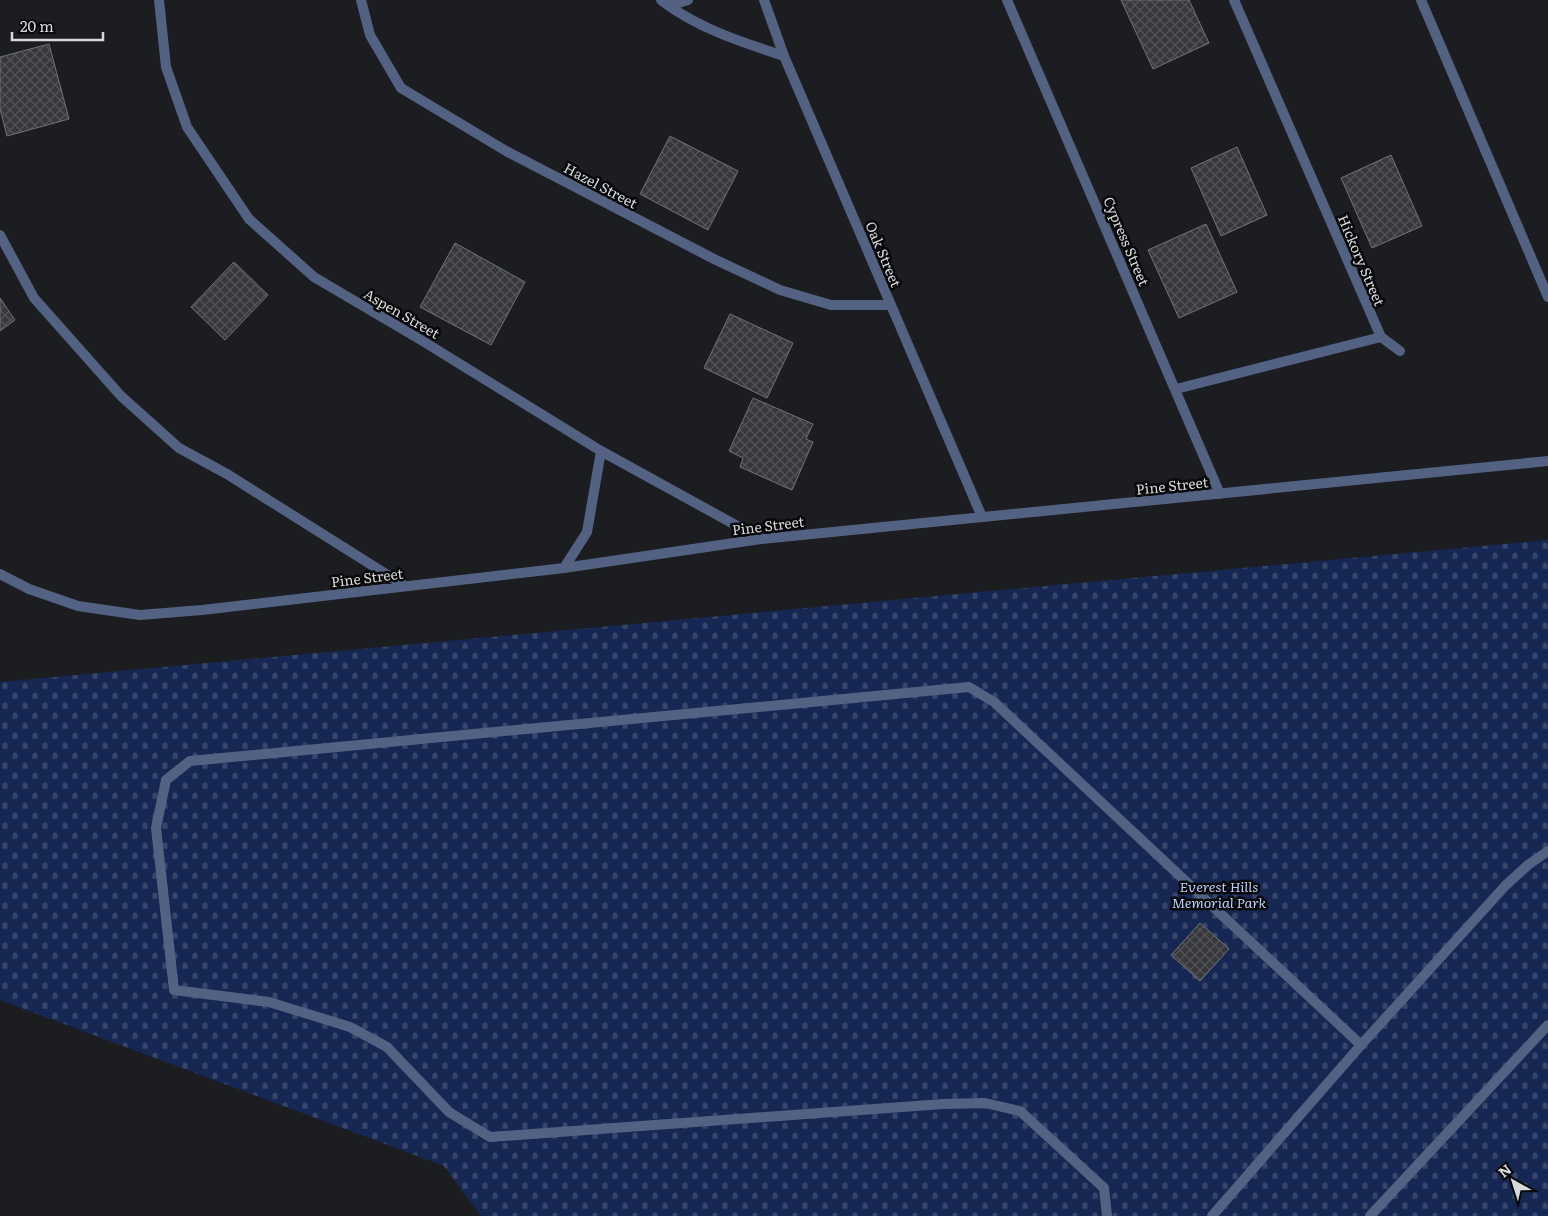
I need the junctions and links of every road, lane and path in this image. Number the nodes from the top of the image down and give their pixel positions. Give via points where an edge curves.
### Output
1 (158, 0) edge
2 (361, 0) edge
3 (688, 0) edge
4 (764, 0) edge
5 (1007, 0) edge
6 (1234, 0) edge
7 (1421, 0) edge
8 (665, 3) edge
9 (784, 56) junction
10 (0, 235) edge
11 (1548, 297) edge
12 (891, 305) junction
13 (1381, 337) junction
14 (1400, 352) dead end
15 (1176, 389) junction
16 (601, 451) junction
17 (1548, 461) edge
18 (1220, 494) junction
19 (982, 517) junction
20 (761, 539) junction
21 (564, 568) junction
22 (0, 574) edge
23 (405, 586) junction
24 (1548, 851) edge
25 (1548, 1024) edge
26 (1361, 1046) junction
27 (1107, 1216) edge
28 (1212, 1216) edge
29 (1370, 1216) edge

1 - 16 street, Aspen Street via 166,66 187,128 249,219 314,278
2 - 12 street, Hazel Street via 370,35 401,88 506,151 714,260 780,290 831,305
3 - 8 street
4 - 9 street, Oak Street
5 - 15 street, Cypress Street
6 - 13 street, Hickory Street
7 - 11 street
8 - 9 street via 702,26
9 - 12 street, Oak Street
10 - 23 street via 34,298 121,396 179,448 227,474
12 - 19 street, Oak Street
13 - 14 street
13 - 15 street
15 - 18 street, Cypress Street
16 - 20 street, Aspen Street
16 - 21 street via 587,532
17 - 18 street, Pine Street
18 - 19 street, Pine Street
19 - 20 street, Pine Street
20 - 21 street, Pine Street
21 - 23 street, Pine Street
22 - 23 street, Pine Street via 29,589 78,606 140,615
24 - 26 street via 1506,886
25 - 29 street
26 - 27 street via 994,702 969,688 190,761 166,780 156,828 174,990 269,1002 350,1027 387,1047 449,1112 490,1137 985,1103 1020,1111 1104,1188
26 - 28 street

